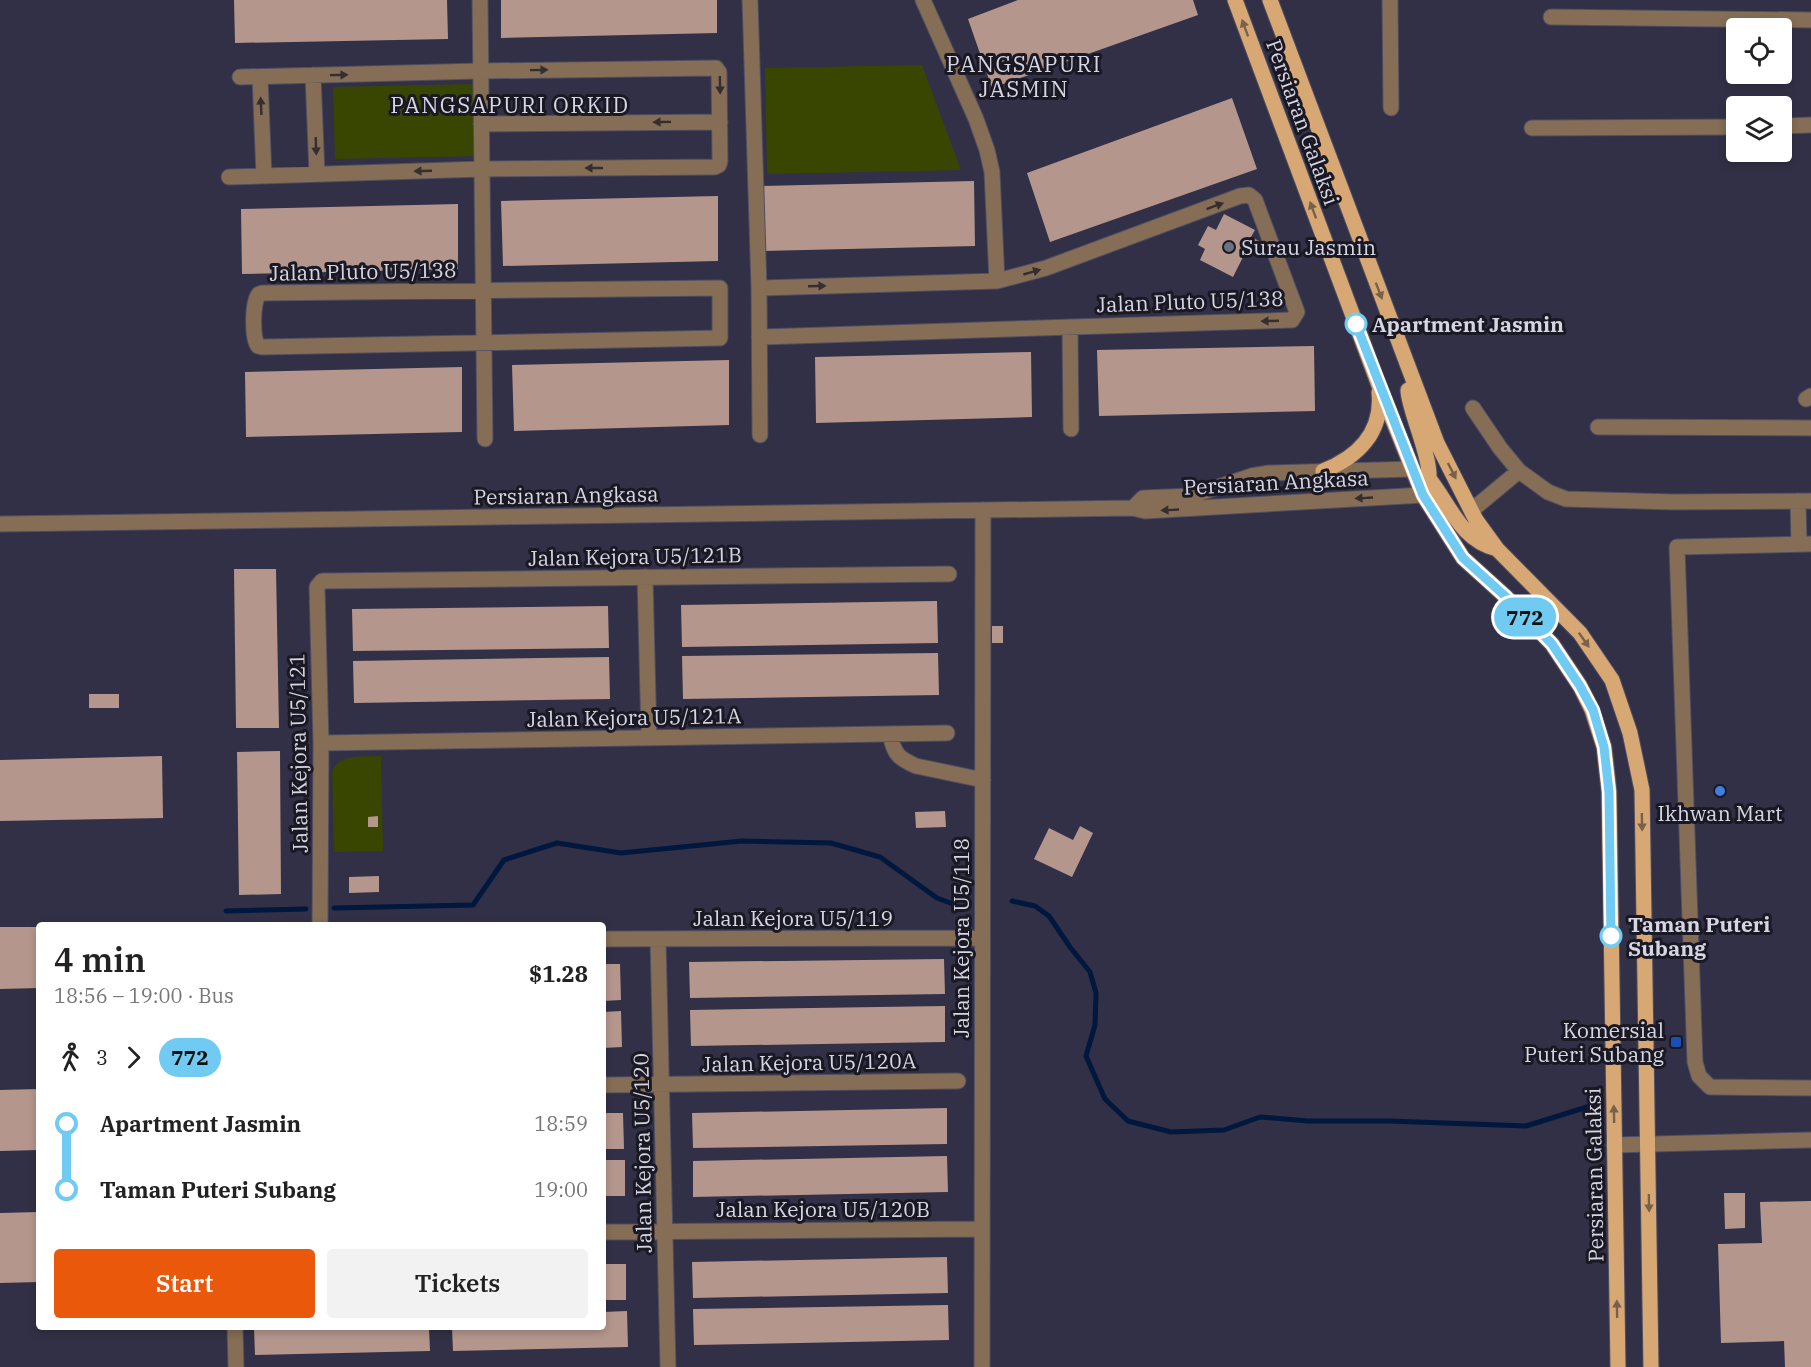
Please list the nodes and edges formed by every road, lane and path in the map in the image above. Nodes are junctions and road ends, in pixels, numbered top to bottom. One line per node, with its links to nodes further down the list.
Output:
1 (480, 0): 9 (street)
2 (750, 0): 25 (street)
3 (922, 0): 24 (street)
4 (1235, 0): 31 (main road, Persiaran Galaksi, one-way to 4)
5 (1269, 0): 30 (main road, Persiaran Galaksi, one-way to 30)
6 (1390, 0): 13 (street)
7 (1551, 17): 8 (street)
8 (1811, 20)
9 (480, 71): 10 (street, one-way to 9); 14 (street, one-way to 14); 15 (street)
10 (313, 75): 12 (street); 21 (street, one-way to 21)
11 (240, 77): 12 (street)
12 (260, 77): 22 (street, one-way to 12)
13 (1391, 108)
14 (720, 122): 15 (street, one-way to 15); 20 (street, one-way to 20)
15 (481, 124): 20 (street)
16 (1811, 125): 17 (street)
17 (1792, 126)
18 (1726, 127): 19 (street)
19 (1532, 128)
20 (482, 169): 21 (street, one-way to 21); 26 (street)
21 (317, 174): 22 (street)
22 (264, 176): 23 (street)
23 (230, 177)
24 (997, 281): 25 (street, Jalan Pluto U5/138, one-way to 24); 27 (street, Jalan Pluto U5/138, one-way to 27)
25 (759, 288): 28 (street)
26 (483, 291): 29 (street); 29 (street, Jalan Pluto U5/138); 29 (street, Jalan Pluto U5/138)
27 (1070, 327): 28 (street, Jalan Pluto U5/138); 35 (street)
28 (759, 337): 36 (street)
29 (484, 342): 37 (street)
30 (1412, 378): 41 (main road); 46 (main road, Persiaran Galaksi, one-way to 46)
31 (1378, 383): 38 (main road, Persiaran Galaksi); 39 (main road)
32 (1473, 408): 40 (street)
33 (1598, 427): 34 (street)
34 (1811, 428)
35 (1071, 429)
36 (760, 435)
37 (485, 439)
38 (1413, 469): 39 (street, Persiaran Angkasa); 41 (main road); 42 (main road, Persiaran Galaksi)
39 (1323, 471): 44 (street, Persiaran Angkasa)
40 (1520, 471): 43 (street); 46 (street)
41 (1428, 477): 42 (main road); 49 (main road)
42 (1423, 495): 44 (street, Persiaran Angkasa, one-way to 44); 68 (main road, Persiaran Galaksi, one-way to 42)
43 (1805, 501): 48 (street)
44 (1133, 508): 45 (street, Persiaran Angkasa)
45 (983, 510): 47 (street, Persiaran Angkasa); 57 (street, Jalan Kejora U5/118)
46 (1472, 510): 49 (main road, Persiaran Galaksi)
47 (0, 524)
48 (1805, 544): 65 (street)
49 (1497, 549): 67 (main road, Persiaran Galaksi, one-way to 67)
50 (949, 574): 51 (street, Jalan Kejora U5/121B)
51 (645, 577): 52 (street, Jalan Kejora U5/121B); 55 (street)
52 (322, 581): 56 (street, Jalan Kejora U5/121)
53 (947, 733): 54 (street, Jalan Kejora U5/121A)
54 (890, 734): 55 (street, Jalan Kejora U5/121A); 57 (street)
55 (649, 738): 56 (street, Jalan Kejora U5/121A)
56 (321, 743): 58 (street, Jalan Kejora U5/121)
57 (983, 780): 59 (street, Jalan Kejora U5/118)
58 (320, 922)
59 (982, 938): 61 (street, Jalan Kejora U5/119); 69 (street, Jalan Kejora U5/118)
60 (606, 939): 61 (street, Jalan Kejora U5/119)
61 (658, 939): 63 (street, Jalan Kejora U5/120)
62 (958, 1081): 63 (street, Jalan Kejora U5/120A)
63 (661, 1084): 64 (street, Jalan Kejora U5/120A); 70 (street, Jalan Kejora U5/120)
64 (606, 1085)
65 (1811, 1088)
66 (1811, 1140): 67 (street)
67 (1648, 1144): 68 (street); 77 (main road, Persiaran Galaksi, one-way to 77)
68 (1614, 1145): 76 (main road, Persiaran Galaksi, one-way to 68)
69 (982, 1229): 70 (street, Jalan Kejora U5/120B); 75 (street, Jalan Kejora U5/118)
70 (665, 1231): 71 (street, Jalan Kejora U5/120B); 74 (street, Jalan Kejora U5/120)
71 (606, 1232)
72 (235, 1330): 73 (street)
73 (236, 1367)
74 (668, 1367)
75 (982, 1367)
76 (1618, 1367)
77 (1651, 1367)

